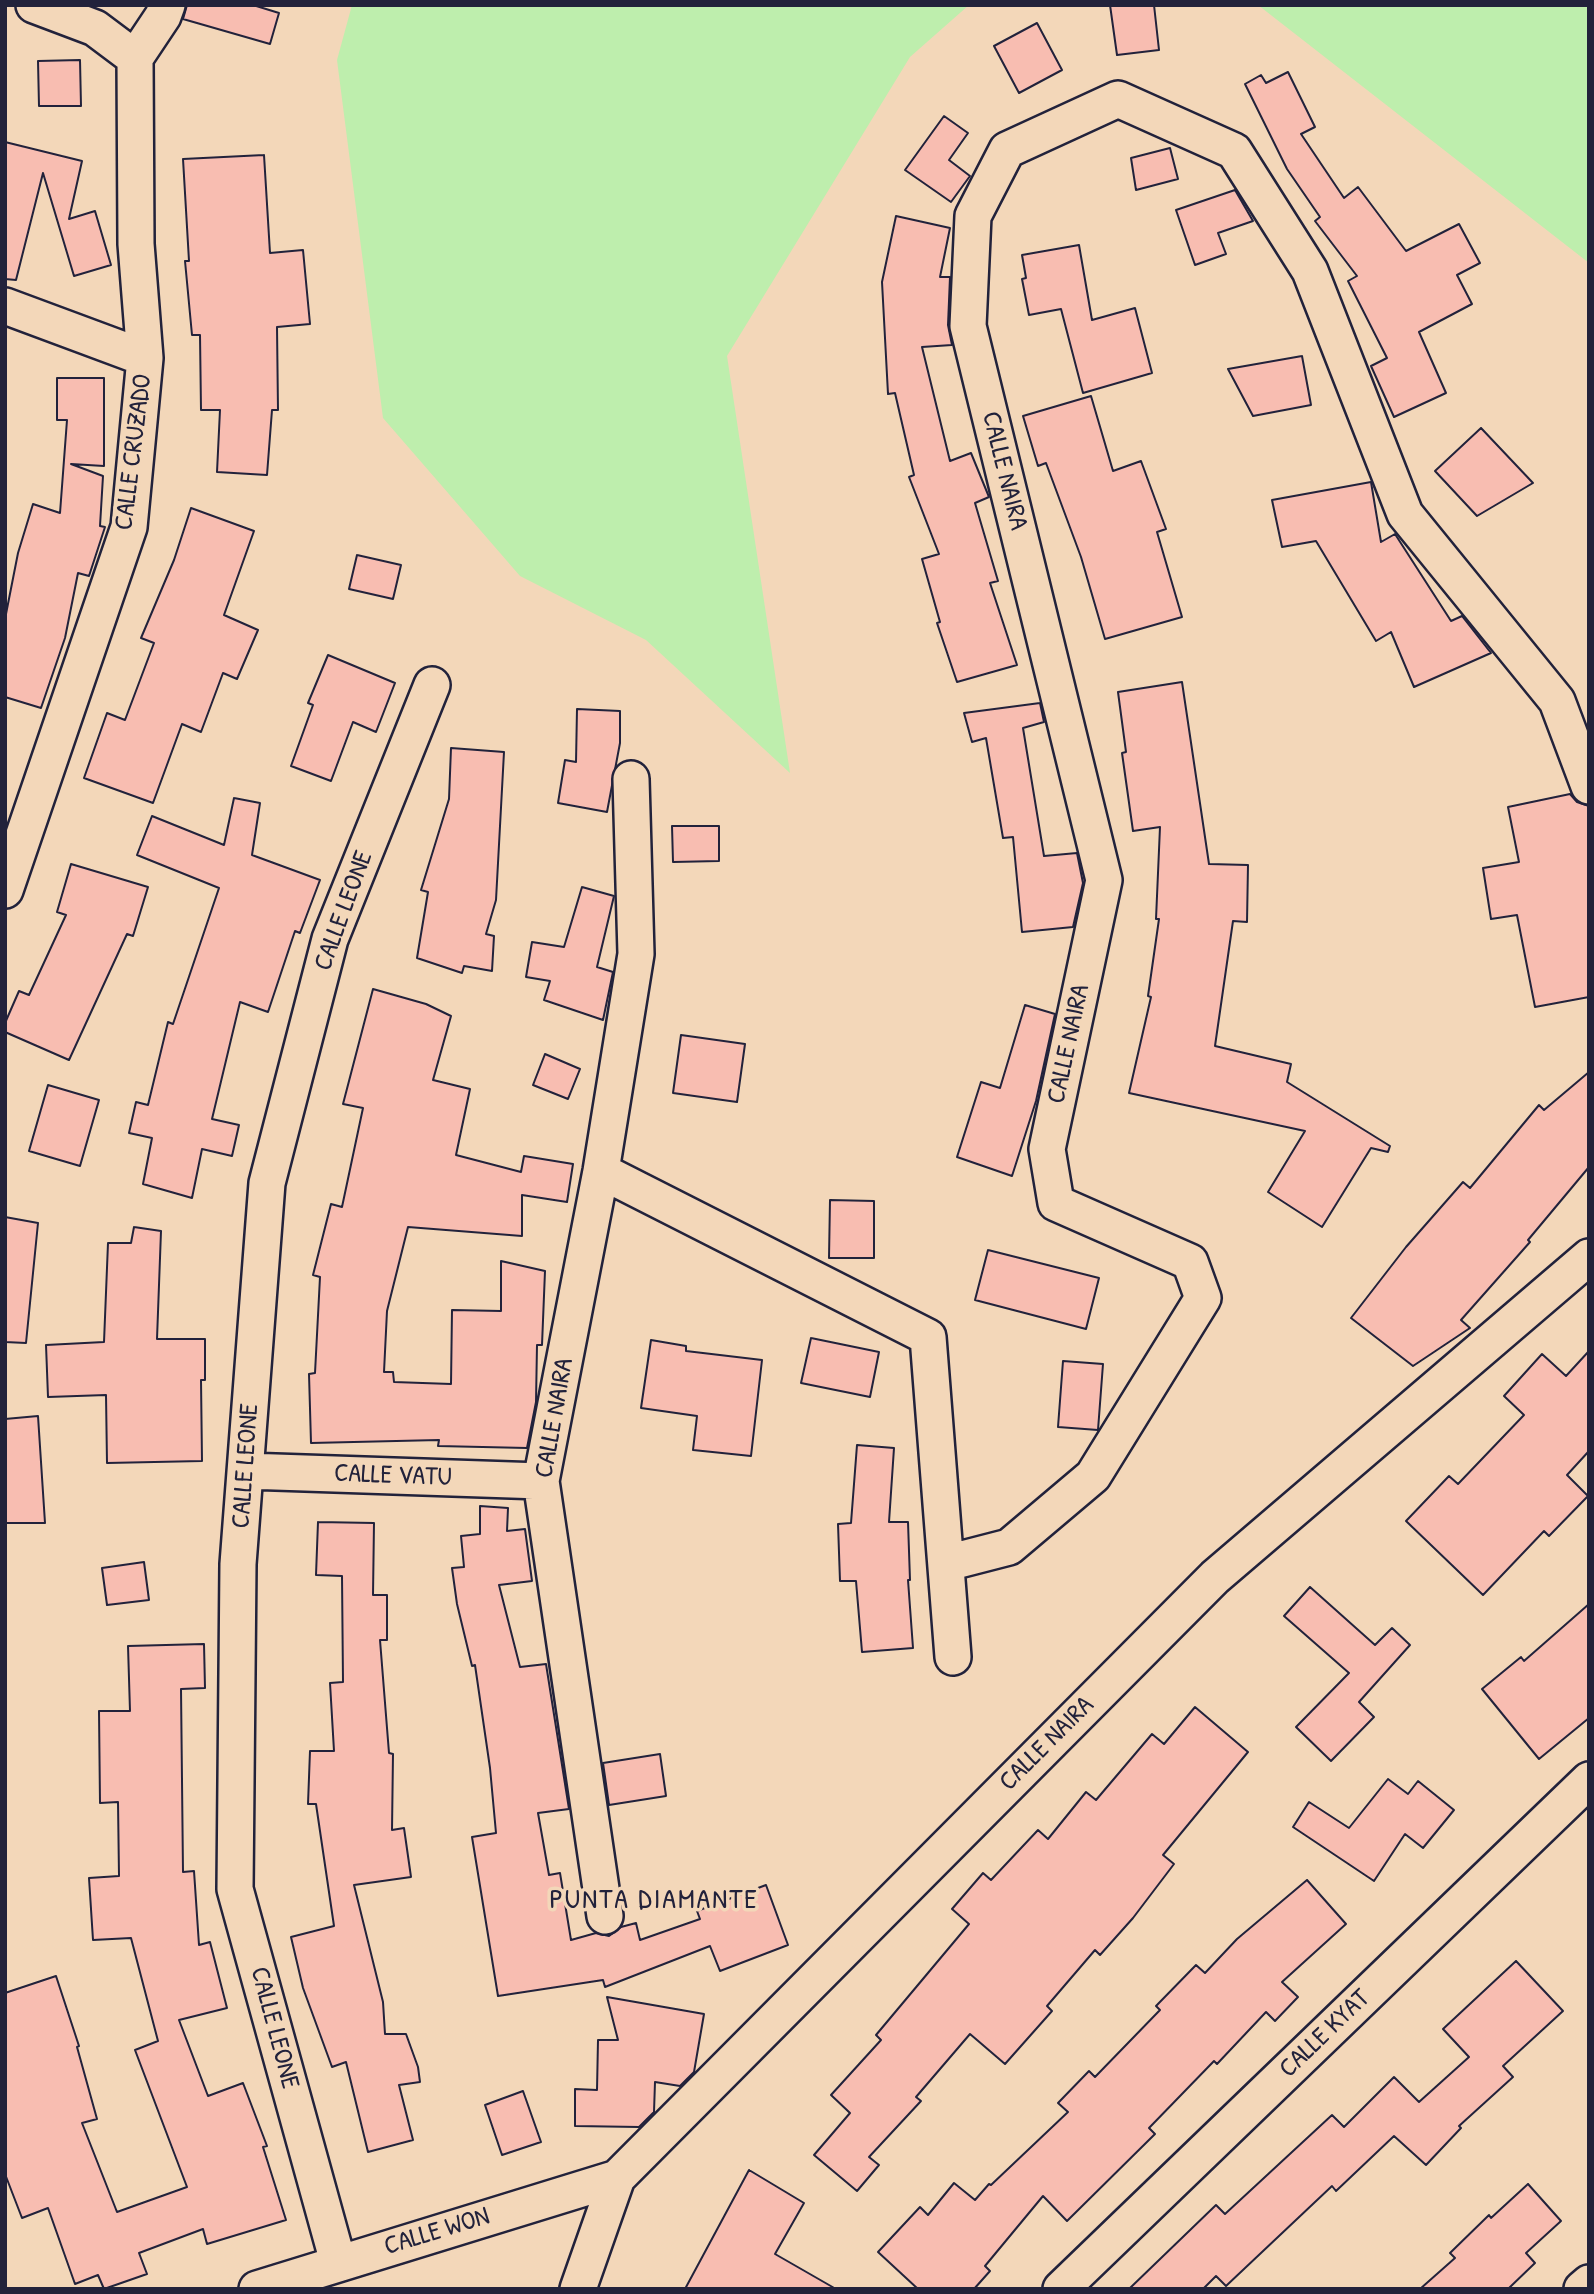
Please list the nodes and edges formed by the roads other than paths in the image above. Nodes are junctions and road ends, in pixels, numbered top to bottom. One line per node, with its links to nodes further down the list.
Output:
1 (34, 5): 3 (street)
2 (167, 5): 3 (street)
3 (135, 58): 5 (street, CALLE CRUZADO)
4 (5, 306): 5 (street)
5 (145, 358): 9 (street, CALLE CRUZADO)
6 (432, 685): 12 (street, CALLE LEONE)
7 (632, 779): 10 (street, CALLE NAIRA)
8 (1589, 786): 14 (street, CALLE NAIRA)
9 (5, 890)
10 (601, 1171): 13 (street, CALLE NAIRA); 14 (street)
11 (1589, 1257): 18 (street, CALLE NAIRA)
12 (246, 1471): 13 (street, CALLE VATU); 19 (street, CALLE LEONE)
13 (541, 1481): 17 (street, CALLE NAIRA)
14 (947, 1563): 15 (street)
15 (953, 1657)
16 (1589, 1780): 23 (street, CALLE KYAT)
17 (605, 1916)
18 (617, 2178): 19 (street, CALLE WON); 22 (street, CALLE NAIRA)
19 (338, 2262): 21 (street, CALLE WON)
20 (1589, 2283): 24 (street)
21 (257, 2289)
22 (578, 2289)
23 (1061, 2289)
24 (1582, 2289)

